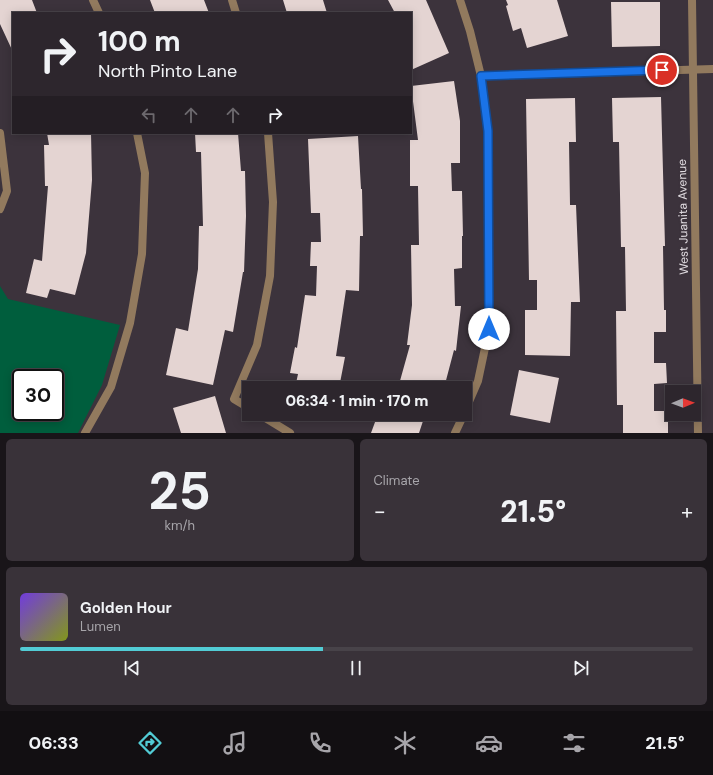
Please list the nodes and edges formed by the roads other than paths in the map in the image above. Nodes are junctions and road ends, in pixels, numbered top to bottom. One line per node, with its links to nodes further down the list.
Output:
1 (93, 0): 5 (street)
2 (232, 0): 6 (street)
3 (460, 0): 9 (street)
4 (692, 0): 7 (street, West Juanita Avenue)
5 (99, 12)
6 (236, 12)
7 (692, 69): 8 (street); 9 (street); 21 (street, West Juanita Avenue)
8 (713, 69)
9 (481, 76): 14 (street)
10 (0, 133): 13 (street)
11 (137, 134): 18 (street)
12 (268, 134): 15 (street)
13 (0, 209)
14 (472, 395)
15 (242, 404)
16 (270, 421): 19 (street)
17 (461, 421): 20 (street)
18 (86, 433)
19 (290, 433)
20 (455, 433)
21 (698, 433)

